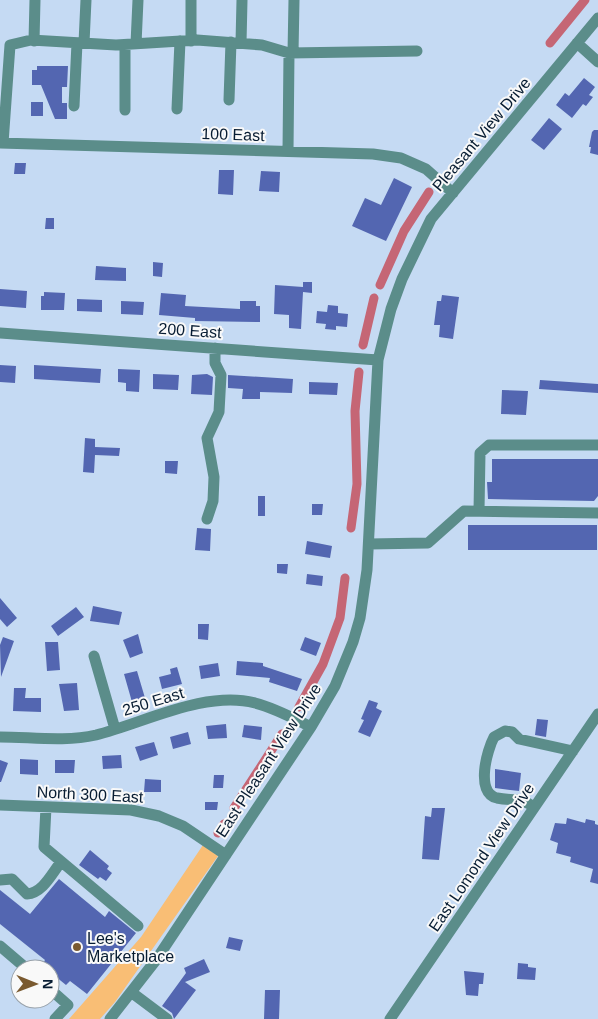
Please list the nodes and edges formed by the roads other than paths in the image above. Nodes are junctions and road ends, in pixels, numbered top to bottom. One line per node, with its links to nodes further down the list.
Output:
1 (35, 0): 8 (street)
2 (86, 0): 10 (street)
3 (138, 0): 13 (street)
4 (191, 0): 9 (street)
5 (242, 0): 11 (street)
6 (294, 0): 16 (street)
7 (598, 18): 12 (street, Pleasant View Drive)
8 (34, 41): 10 (street); 14 (street)
9 (185, 41): 11 (street); 13 (street); 20 (street)
10 (81, 43): 13 (street); 19 (street)
11 (236, 43): 16 (street); 18 (street)
12 (577, 43): 17 (street); 24 (street, Pleasant View Drive)
13 (131, 44): 21 (street)
14 (5, 48): 22 (street)
15 (416, 50): 16 (street)
16 (291, 53): 23 (street)
17 (598, 62)
18 (229, 100)
19 (74, 106)
20 (176, 109)
21 (125, 110)
22 (1, 143): 23 (street, 100 East)
23 (288, 152): 24 (street, 100 East)
24 (453, 193): 25 (street, Pleasant View Drive)
25 (402, 279): 28 (street, East Pleasant View Drive)
26 (0, 333): 27 (street, 200 East)
27 (215, 348): 28 (street, 200 East); 32 (street)
28 (378, 360): 33 (street, East Pleasant View Drive)
29 (598, 445): 30 (street)
30 (479, 511): 31 (street); 33 (street)
31 (598, 513)
32 (208, 519)
33 (369, 544): 36 (street, East Pleasant View Drive)
34 (94, 656): 37 (street)
35 (598, 714): 39 (street, East Lomond View Drive)
36 (311, 727): 37 (street, 250 East); 43 (street, East Pleasant View Drive)
37 (115, 729): 38 (street, 250 East)
38 (0, 737)
39 (572, 751): 42 (street, East Lomond View Drive); 42 (street)
40 (0, 805): 41 (street, North 300 East)
41 (46, 807): 43 (street, North 300 East); 44 (street)
42 (534, 807): 54 (street, East Lomond View Drive)
43 (226, 855): 49 (street, East Pleasant View Drive)
44 (61, 862): 45 (street); 46 (street)
45 (0, 880)
46 (138, 926)
47 (0, 946): 48 (street)
48 (15, 959)
49 (131, 992): 52 (street, East Pleasant View Drive); 53 (street)
50 (60, 998): 51 (street)
51 (55, 1019)
52 (110, 1019)
53 (167, 1019)
54 (390, 1019)

